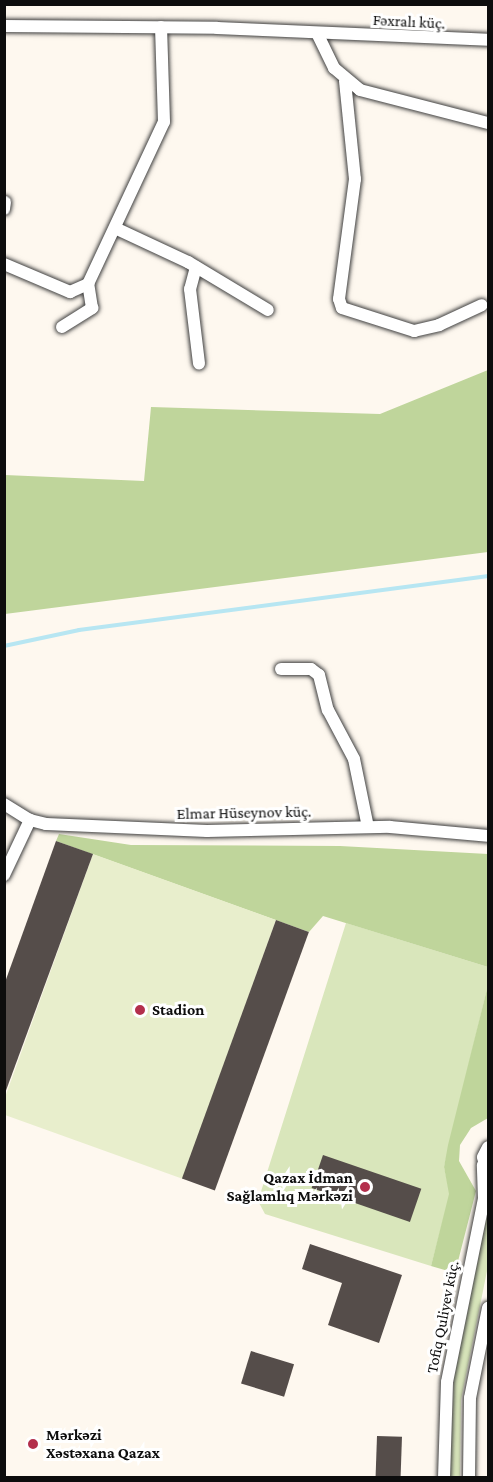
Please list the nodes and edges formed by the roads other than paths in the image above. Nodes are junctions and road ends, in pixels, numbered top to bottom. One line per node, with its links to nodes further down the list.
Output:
1 (4, 26): 2 (street, Fəxralı küç.)
2 (161, 27): 3 (street, Fəxralı küç.); 7 (street)
3 (317, 33): 4 (street, Fəxralı küç.); 5 (street)
4 (489, 40)
5 (345, 81): 6 (street); 11 (street)
6 (489, 123)
7 (115, 228): 9 (street); 10 (street)
8 (4, 264): 10 (street)
9 (196, 267): 12 (street); 14 (street)
10 (88, 284): 13 (street)
11 (482, 305)
12 (268, 310)
13 (62, 327)
14 (200, 363)
15 (282, 669): 18 (street)
16 (4, 804): 17 (street, Elmar Hüseynov küç.)
17 (30, 820): 18 (street, Elmar Hüseynov küç.); 20 (street)
18 (368, 827): 19 (street, Elmar Hüseynov küç.)
19 (489, 836)
20 (4, 875)
21 (488, 1148): 22 (street, Tofiq Quliyev küç.)
22 (486, 1170): 24 (street, Tofiq Quliyev küç.)
23 (489, 1308): 25 (street)
24 (444, 1478)
25 (468, 1478)

